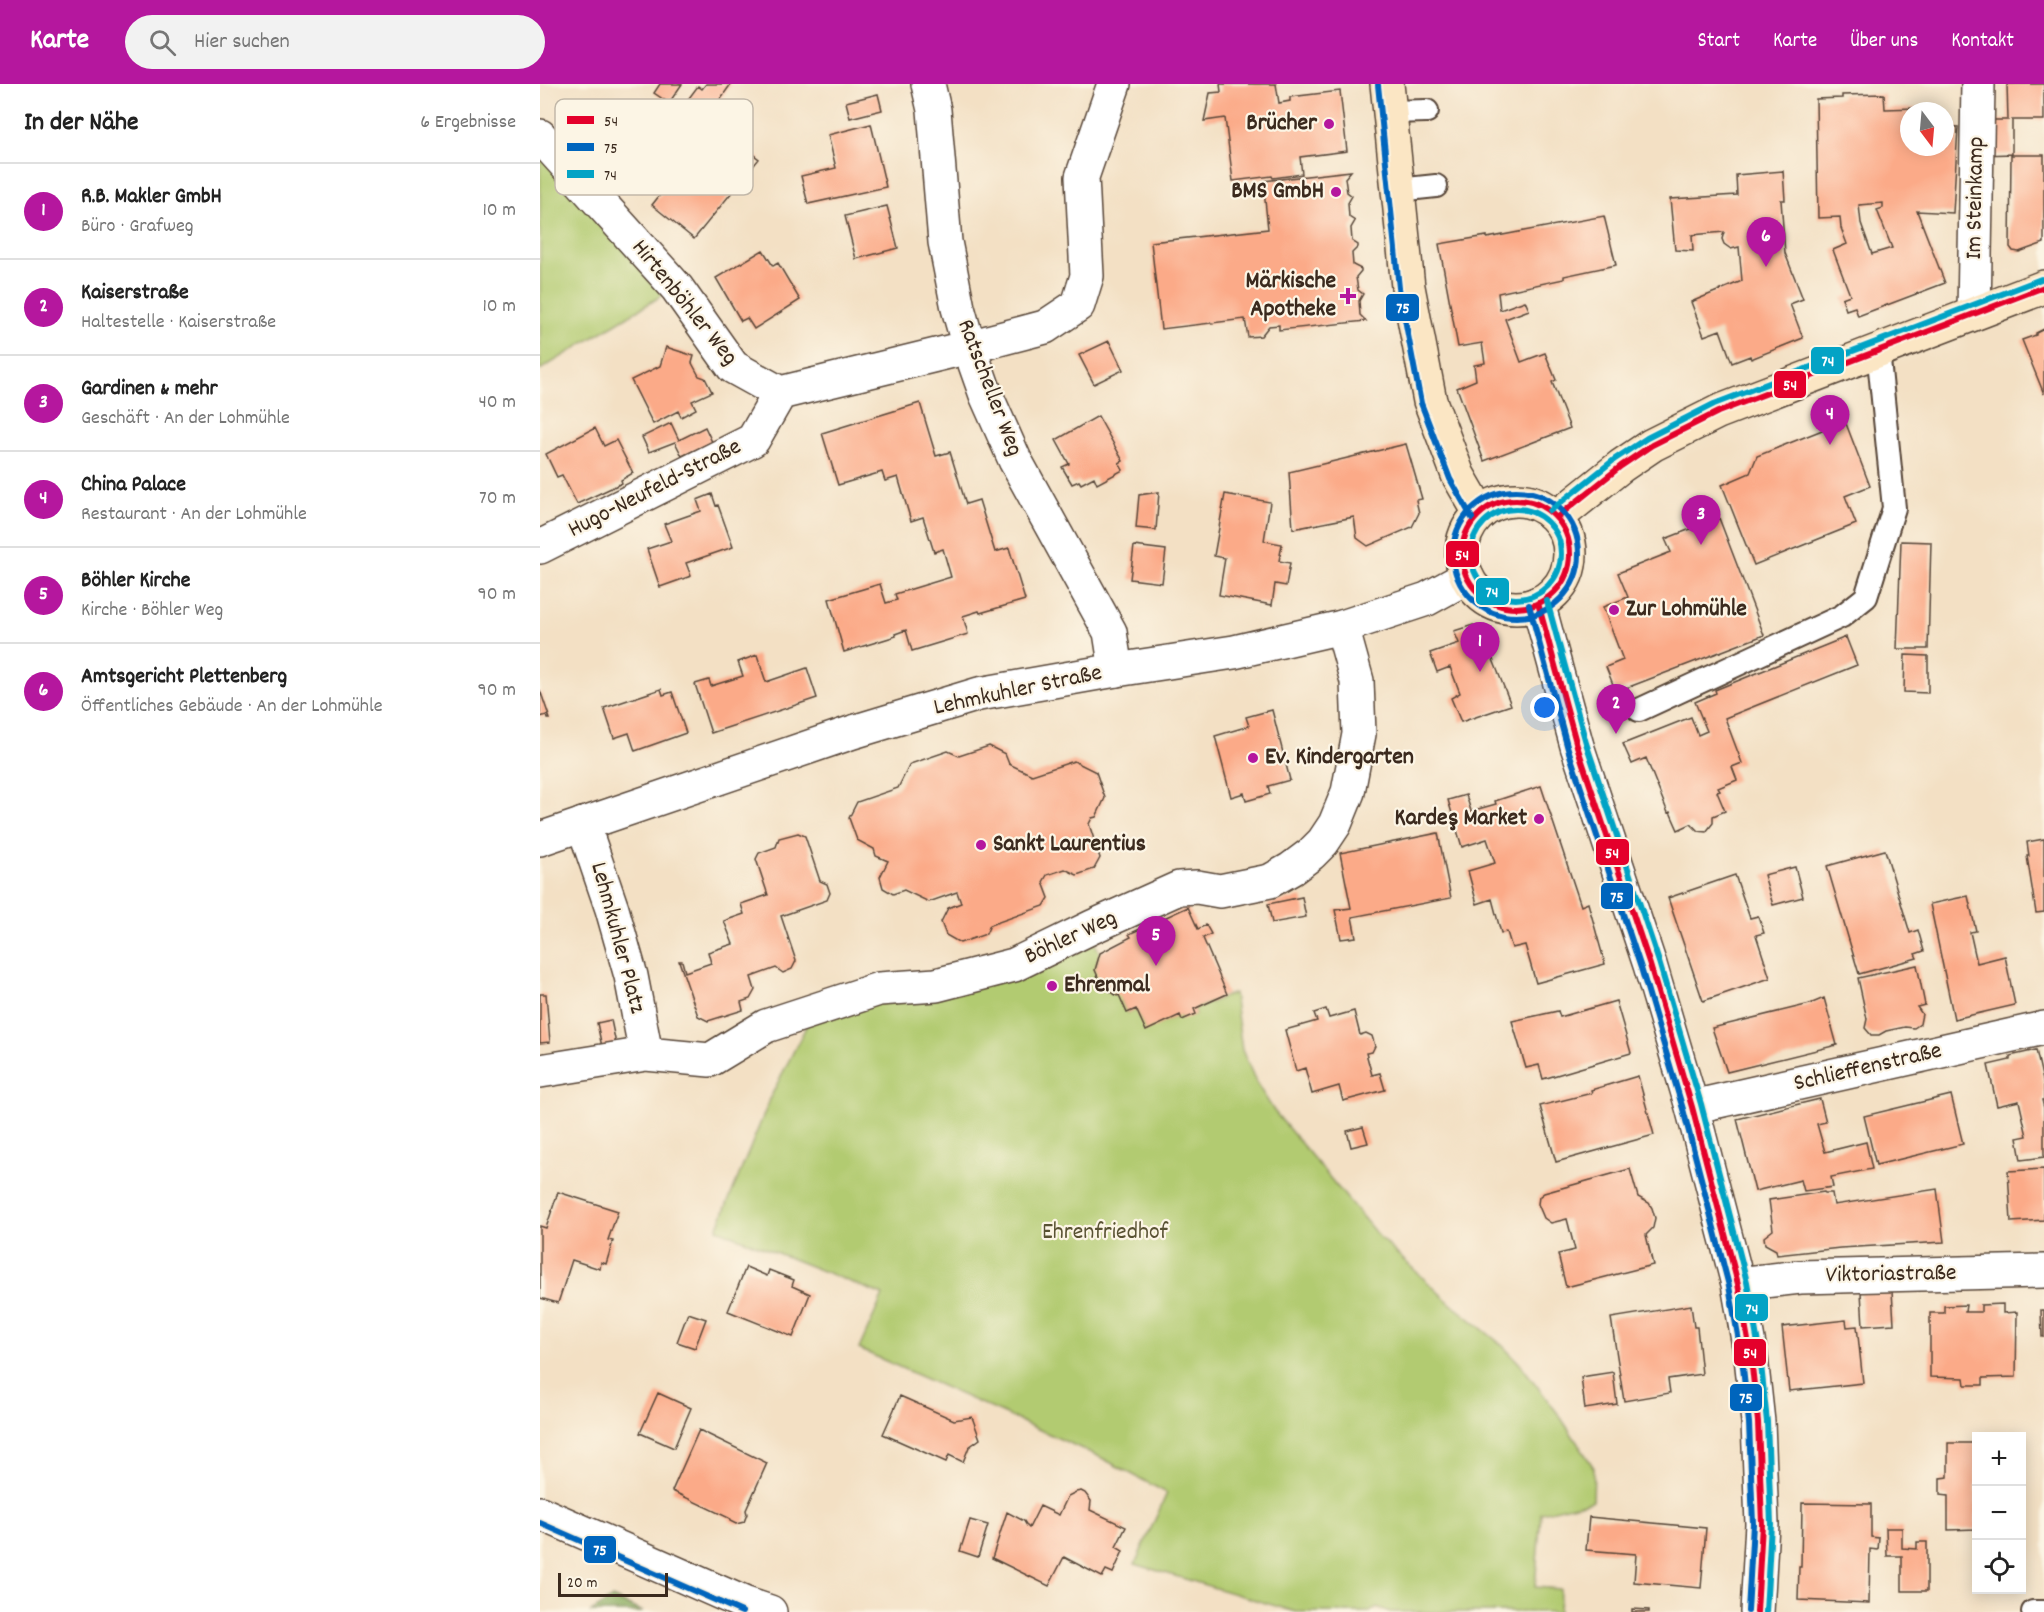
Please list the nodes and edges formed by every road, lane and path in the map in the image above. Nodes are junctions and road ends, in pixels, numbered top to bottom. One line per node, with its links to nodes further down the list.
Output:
1 (928, 84): 13 (street, Ratscheller Weg)
2 (1114, 84): 13 (street)
3 (1978, 84): 12 (street, Im Steinkamp)
4 (1389, 98): 5 (lane); 9 (main road)
5 (1427, 111)
6 (540, 136): 7 (street, Hirtenböhler Weg)
7 (555, 153)
8 (1436, 186): 9 (lane)
9 (1398, 190): 16 (main road)
10 (593, 195): 15 (street, Hirtenböhler Weg)
11 (2044, 287): 12 (main road)
12 (1974, 313): 14 (main road)
13 (969, 347): 15 (street); 22 (street, Ratscheller Weg)
14 (1878, 350): 17 (main road); 23 (lane)
15 (780, 393): 18 (street, Hugo-Neufeld-Straße)
16 (1480, 513): 17 (main road); 19 (main road)
17 (1556, 518): 20 (main road)
18 (540, 547)
19 (1467, 576): 20 (main road); 21 (street, Lehmkuhler Straße)
20 (1538, 603): 29 (street)
21 (1342, 627): 22 (street, Lehmkuhler Straße); 27 (street, Böhler Weg)
22 (1116, 670): 24 (street, Lehmkuhler Straße)
23 (1639, 710)
24 (583, 824): 25 (street, Lehmkuhler Straße); 27 (street, Lehmkuhler Platz)
25 (540, 839)
26 (2044, 1028): 29 (street, Schlieffenstraße)
27 (646, 1054): 28 (street)
28 (540, 1071)
29 (1692, 1107): 31 (street)
30 (2044, 1271): 31 (street, Viktoriastraße)
31 (1738, 1284): 34 (street)
32 (540, 1514): 33 (street)
33 (770, 1612)
34 (1757, 1612)
35 (2033, 1612): 36 (lane)
36 (2044, 1612)

